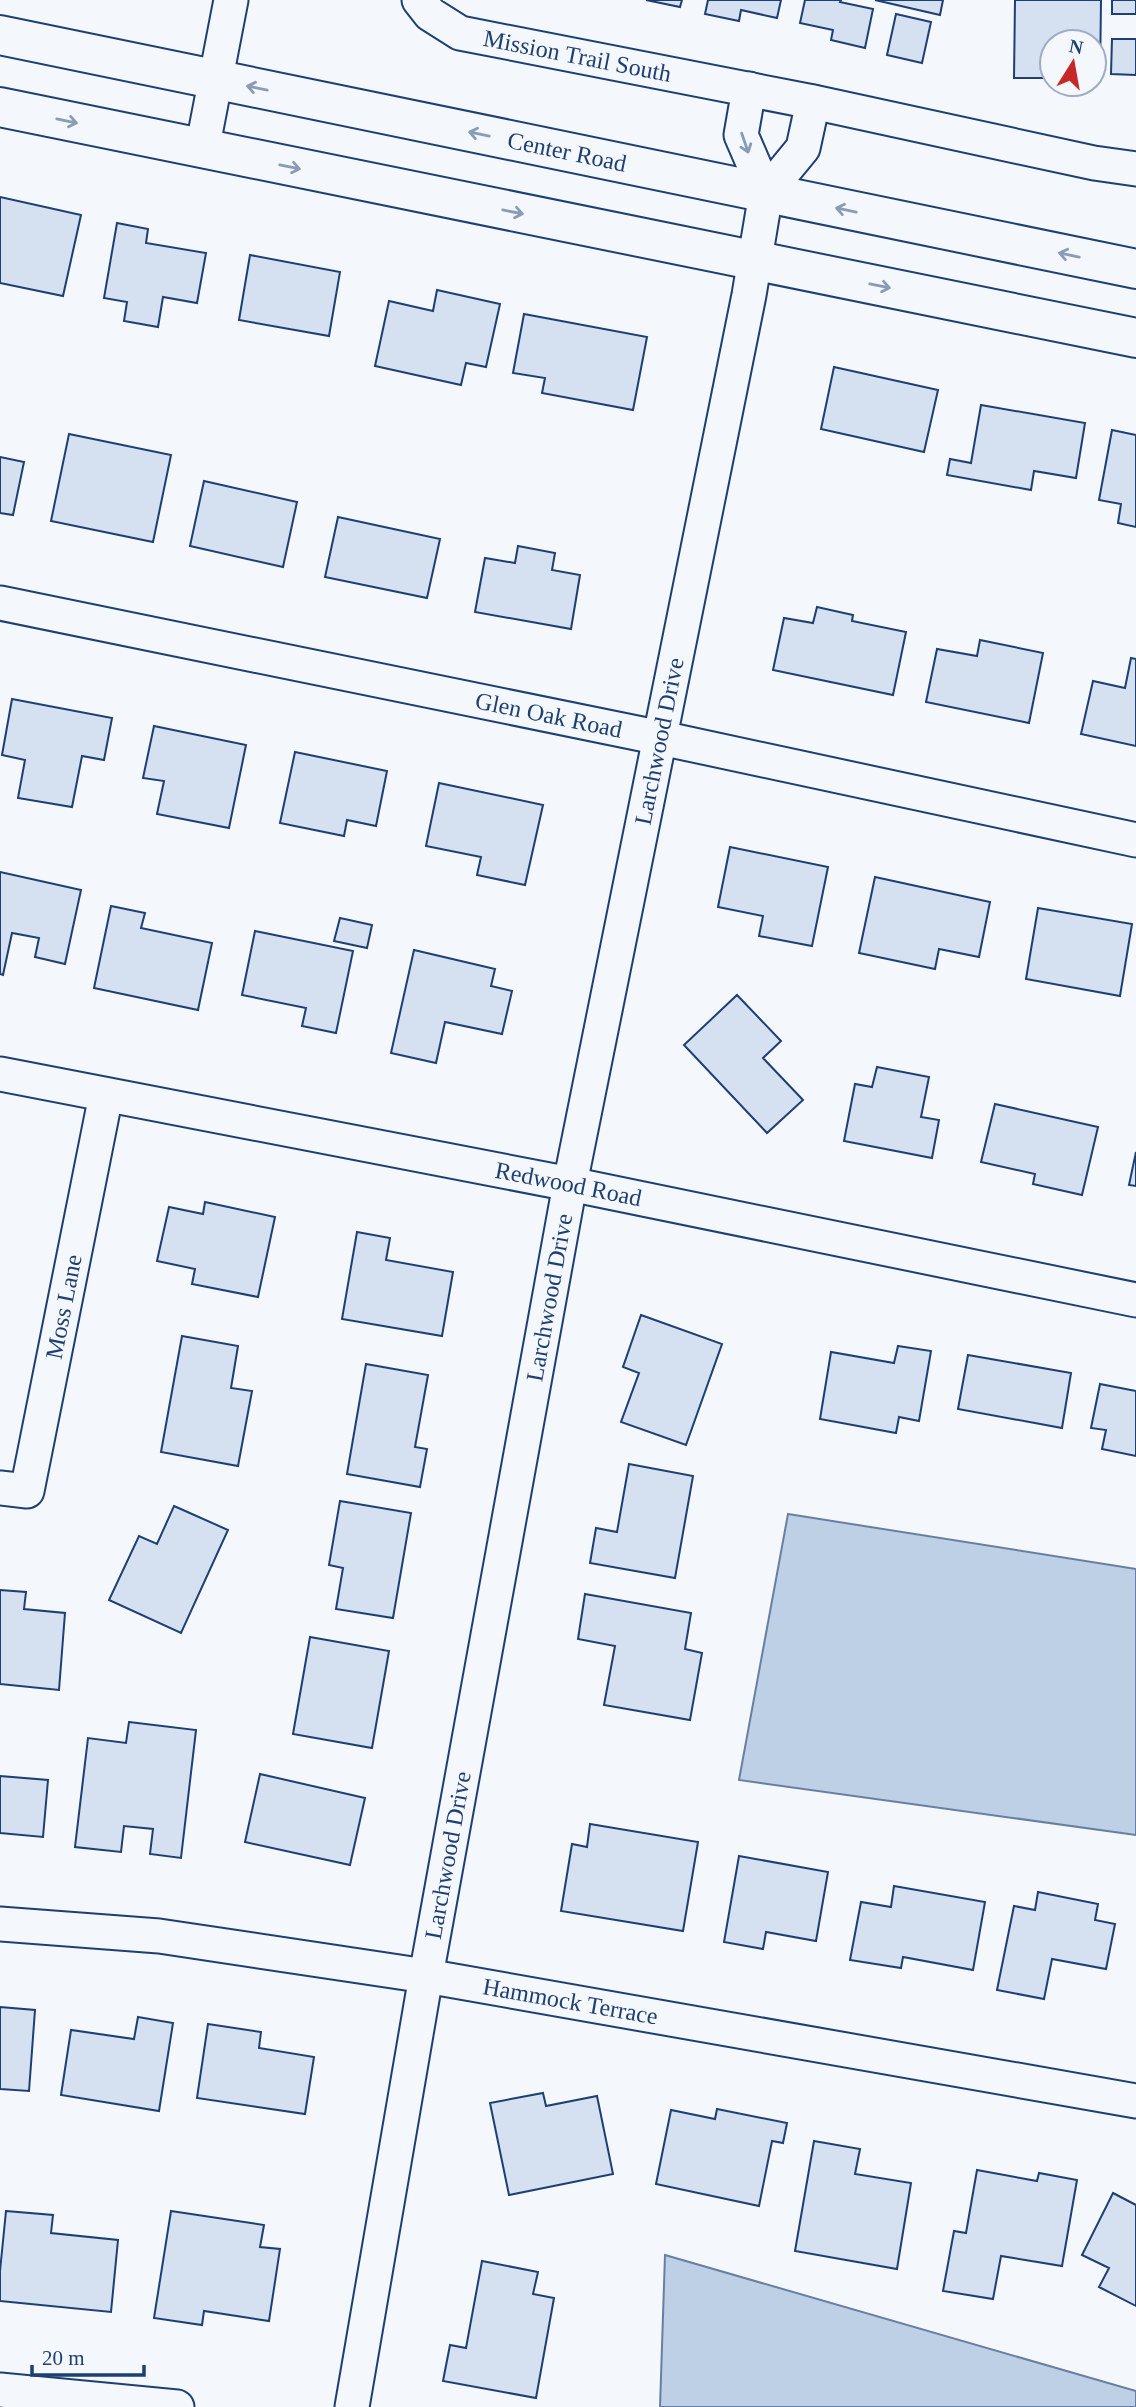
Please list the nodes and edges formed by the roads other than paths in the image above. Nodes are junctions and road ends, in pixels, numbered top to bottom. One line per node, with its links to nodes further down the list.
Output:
1 (232, 0): 4 (street)
2 (419, 0): 5 (street, Mission Trail South)
3 (0, 36): 4 (street, Center Road)
4 (216, 80): 8 (street); 10 (street, Center Road, one-way to 4)
5 (749, 89): 6 (street, Mission Trail South); 10 (street, one-way to 10)
6 (813, 102): 9 (street, Mission Trail South); 10 (street)
7 (0, 107): 8 (street, one-way to 8)
8 (202, 150): 11 (street, one-way to 11)
9 (1136, 169)
10 (766, 193): 11 (street, Larchwood Drive); 12 (street, Center Road, one-way to 10)
11 (756, 261): 13 (street, one-way to 13); 15 (street, Larchwood Drive)
12 (1136, 269)
13 (1136, 338)
14 (0, 603): 15 (street, Glen Oak Road)
15 (661, 738): 16 (street, Glen Oak Road); 19 (street, Larchwood Drive)
16 (1136, 840)
17 (0, 1074): 18 (street, Redwood Road)
18 (106, 1096): 19 (street, Redwood Road); 21 (street, Moss Lane)
19 (570, 1184): 20 (street, Redwood Road); 23 (street, Larchwood Drive)
20 (1136, 1300)
21 (0, 1488)
22 (0, 1924): 23 (street, Hammock Terrace)
23 (426, 1976): 24 (street, Hammock Terrace); 27 (street, Larchwood Drive)
24 (1136, 2101)
25 (0, 2390): 26 (street)
26 (177, 2407)
27 (352, 2407)

